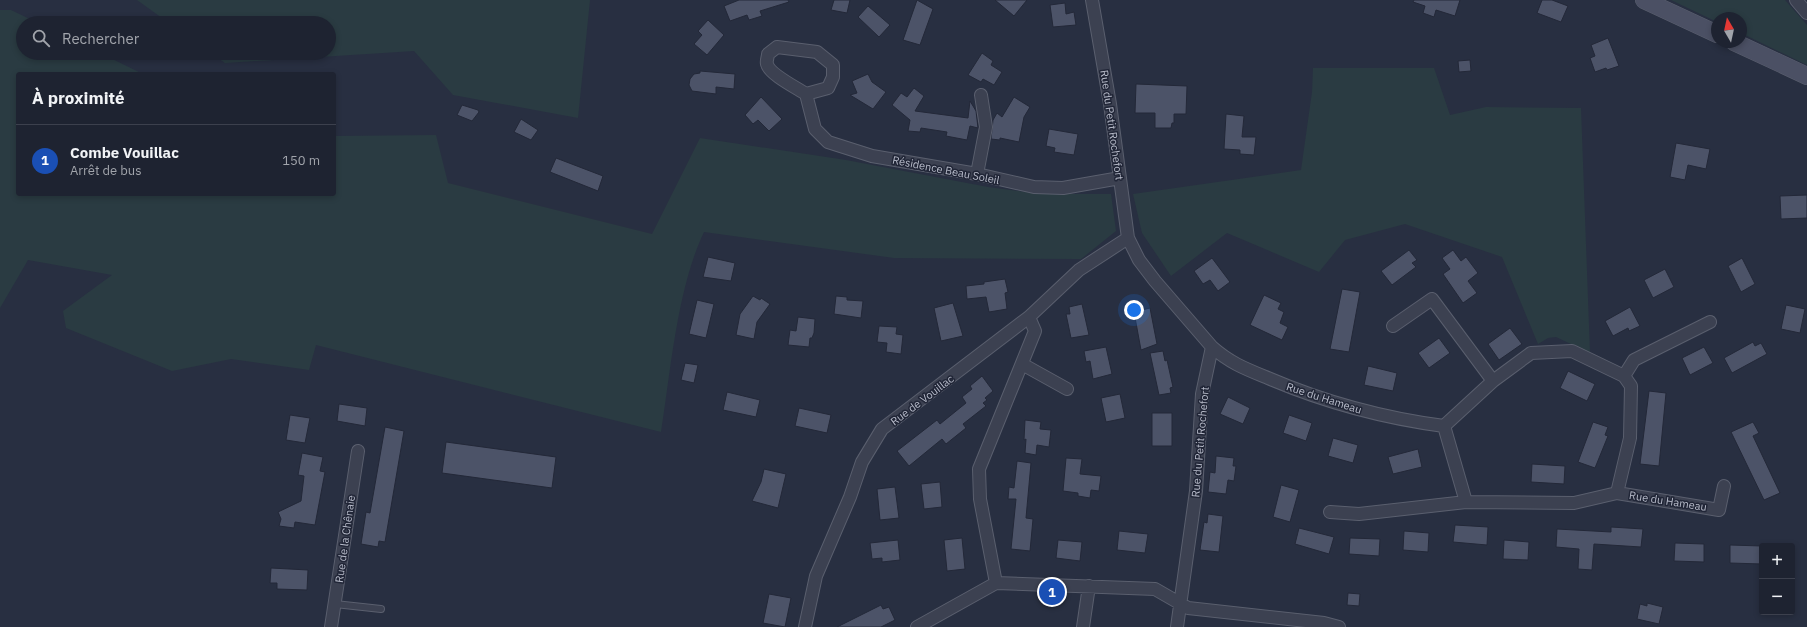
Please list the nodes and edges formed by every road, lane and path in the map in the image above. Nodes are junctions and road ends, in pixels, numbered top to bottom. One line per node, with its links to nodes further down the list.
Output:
1 (1092, 0): 11 (street, Rue du Petit Rochefort)
2 (1644, 0): 5 (street)
3 (1796, 0): 4 (street)
4 (1807, 13)
5 (1711, 31)
6 (1747, 48): 7 (street)
7 (1807, 76)
8 (806, 94): 8 (street); 10 (street, Résidence Beau Soleil)
9 (981, 95): 10 (street)
10 (977, 174): 11 (street, Résidence Beau Soleil)
11 (1120, 178): 12 (street, Rue du Petit Rochefort)
12 (1128, 238): 13 (street, Rue de Vouillac); 16 (street, Rue du Petit Rochefort)
13 (1029, 317): 17 (street); 33 (street, Rue de Vouillac)
14 (1710, 322): 18 (street)
15 (1393, 326): 19 (street)
16 (1212, 347): 21 (street, Rue du Hameau); 29 (street, Rue du Petit Rochefort)
17 (1022, 364): 20 (street); 27 (street)
18 (1624, 376): 19 (street); 24 (street, Rue du Hameau)
19 (1493, 381): 21 (street)
20 (1067, 389)
21 (1444, 426): 25 (street)
22 (358, 451): 30 (street, Rue de la Chênaie)
23 (1724, 486): 24 (street, Rue du Hameau)
24 (1617, 493): 25 (street, Rue du Hameau)
25 (1466, 502): 26 (street, Rue du Hameau)
26 (1330, 512)
27 (996, 583): 28 (street); 34 (street)
28 (1089, 586): 29 (street); 35 (street)
29 (1181, 603): 36 (street, Rue du Petit Rochefort); 37 (street)
30 (335, 604): 31 (lane); 32 (street, Rue de la Chênaie)
31 (382, 609)
32 (331, 627)
33 (805, 627)
34 (917, 627)
35 (1083, 627)
36 (1177, 627)
37 (1339, 627)

